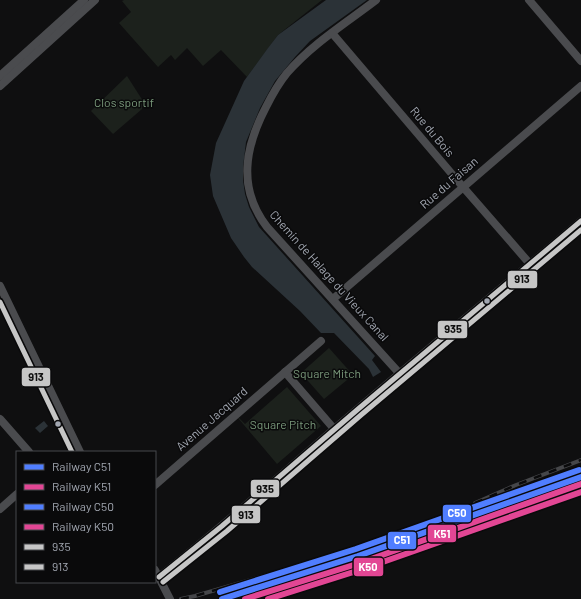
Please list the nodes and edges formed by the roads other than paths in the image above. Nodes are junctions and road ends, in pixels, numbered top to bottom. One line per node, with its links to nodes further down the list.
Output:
1 (84, 0): 7 (street)
2 (95, 0): 8 (street)
3 (376, 0): 5 (street, Chemin de Halage du Vieux Canal)
4 (529, 0): 6 (street)
5 (332, 33): 10 (street, Rue du Bois); 14 (street, Chemin de Halage du Vieux Canal)
6 (581, 61)
7 (0, 76)
8 (0, 86)
9 (581, 86): 10 (street, Rue du Faisan)
10 (463, 187): 12 (street, Rue du Bois); 14 (street, Rue du Faisan)
11 (581, 221): 12 (street)
12 (530, 264): 17 (street)
13 (0, 286): 21 (street)
14 (333, 299): 17 (street, Chemin de Halage du Vieux Canal)
15 (321, 341): 16 (street, Avenue Jacquard)
16 (285, 372): 19 (street); 22 (street, Avenue Jacquard)
17 (400, 374): 19 (street)
18 (0, 419): 20 (street)
19 (334, 430): 25 (street)
20 (28, 451)
21 (80, 451)
22 (156, 484)
23 (16, 495): 24 (street)
24 (0, 509)
25 (157, 574): 26 (street)
26 (163, 586): 27 (street); 28 (street)
27 (167, 599)
28 (170, 599)

